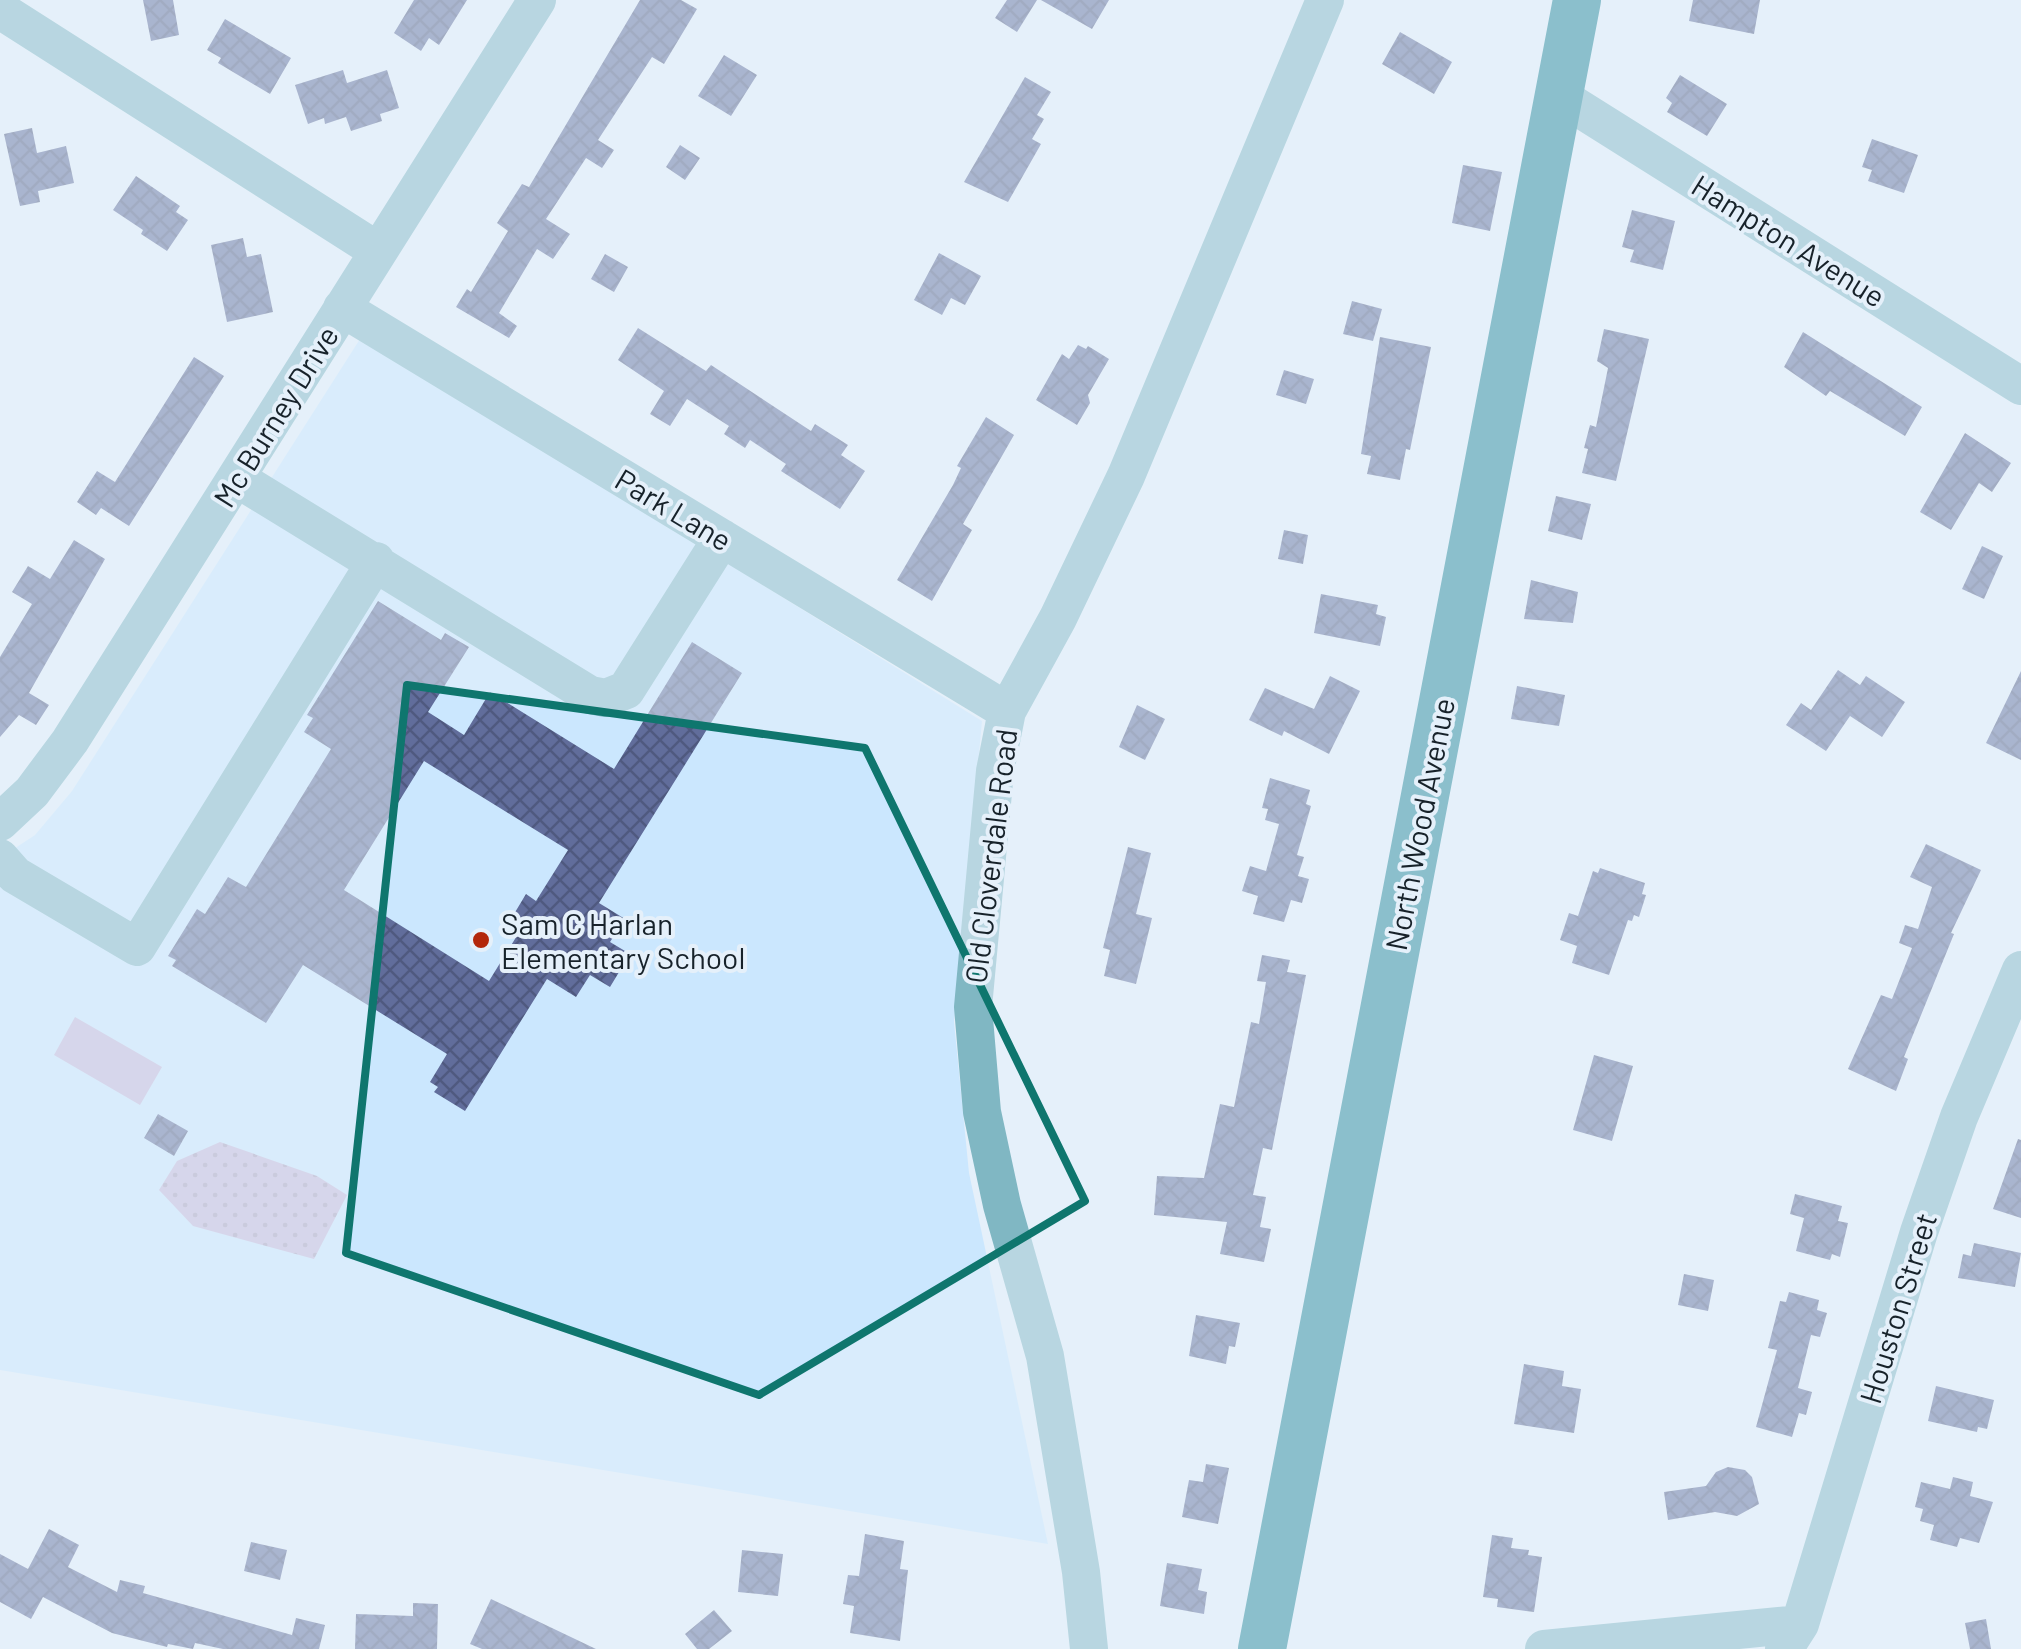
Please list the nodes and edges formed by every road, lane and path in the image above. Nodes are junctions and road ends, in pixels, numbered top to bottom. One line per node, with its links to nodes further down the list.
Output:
1 (537, 0): 6 (street, Mc Burney Drive)
2 (1325, 0): 12 (street, Old Cloverdale Road)
3 (1577, 0): 5 (main road, North Wood Avenue)
4 (4, 10): 6 (street)
5 (1558, 95): 8 (street, Hampton Avenue); 18 (main road, North Wood Avenue)
6 (378, 251): 7 (street, Mc Burney Drive)
7 (342, 308): 9 (street, Mc Burney Drive); 10 (street, Park Lane)
8 (2021, 386)
9 (236, 478): 11 (street); 13 (street, Mc Burney Drive)
10 (722, 538): 11 (street); 12 (street, Park Lane)
11 (376, 561): 14 (street)
12 (1007, 711): 17 (street, Old Cloverdale Road)
13 (0, 822)
14 (0, 858)
15 (2021, 970): 16 (street, Houston Street)
16 (1792, 1636): 19 (street)
17 (1089, 1649)
18 (1262, 1649)
19 (1544, 1649)

